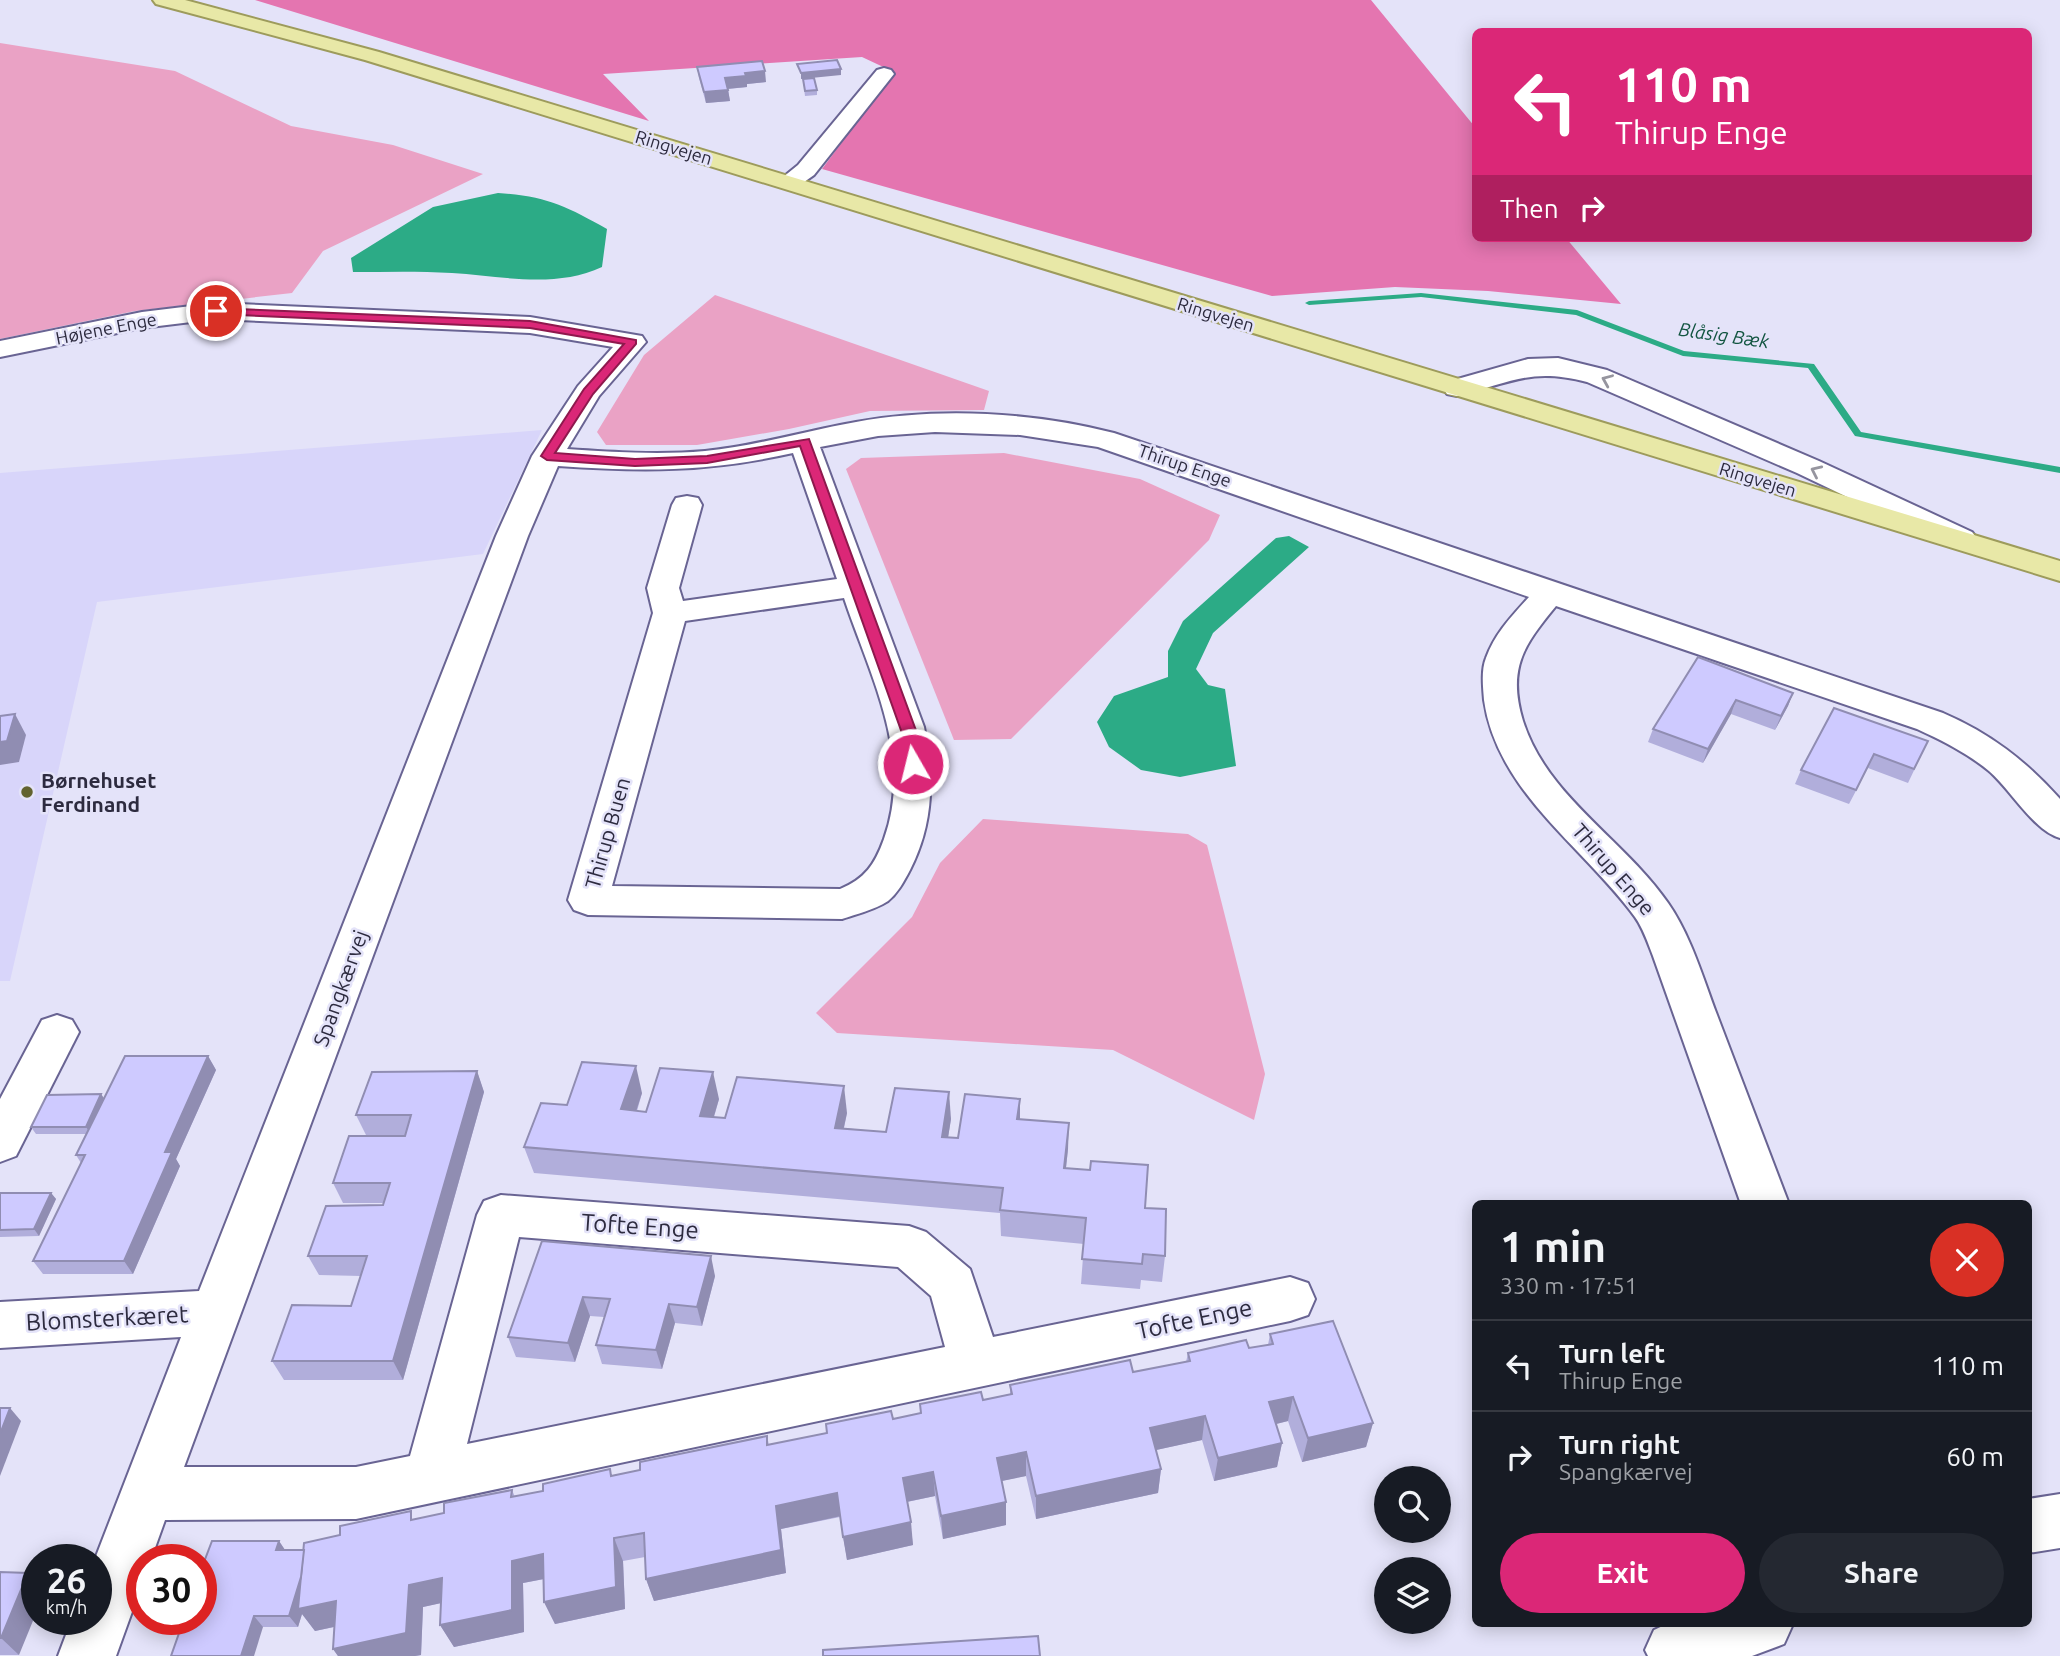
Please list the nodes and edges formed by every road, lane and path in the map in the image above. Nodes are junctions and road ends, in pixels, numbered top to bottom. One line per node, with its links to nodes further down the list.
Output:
1 (163, 0): 3 (main road, Ringvejen)
2 (210, 0): 3 (main road, Ringvejen)
3 (372, 56): 5 (main road, Ringvejen)
4 (884, 74): 5 (street)
5 (789, 182): 8 (main road, Ringvejen)
6 (632, 342): 7 (street, Højene Enge); 10 (street, Spangkærvej)
7 (0, 349)
8 (1457, 388): 12 (main road, Ringvejen); 12 (street, one-way to 8)
9 (804, 442): 10 (street, Thirup Enge); 14 (street); 15 (street, Thirup Enge)
10 (547, 456): 22 (street, Spangkærvej)
11 (687, 505): 16 (street, Thirup Buen)
12 (1966, 541): 13 (main road, Ringvejen)
13 (2060, 571)
14 (856, 586): 16 (street); 16 (street, Thirup Buen)
15 (1550, 593): 17 (street, Thirup Enge); 20 (street, Thirup Enge)
16 (670, 614)
17 (2060, 825)
18 (57, 1032): 19 (street)
19 (0, 1143)
20 (1764, 1200)
21 (1290, 1299): 24 (street, Tofte Enge)
22 (215, 1312): 23 (street, Blomsterkæret); 26 (street, Spangkærvej)
23 (0, 1325)
24 (975, 1365): 25 (street, Tofte Enge); 25 (street, Tofte Enge)
25 (431, 1478): 26 (street, Tofte Enge)
26 (148, 1494): 31 (street, Spangkærvej)
27 (2060, 1521): 28 (street)
28 (2032, 1525)
29 (1754, 1627): 30 (street)
30 (1674, 1650)
31 (88, 1656)

